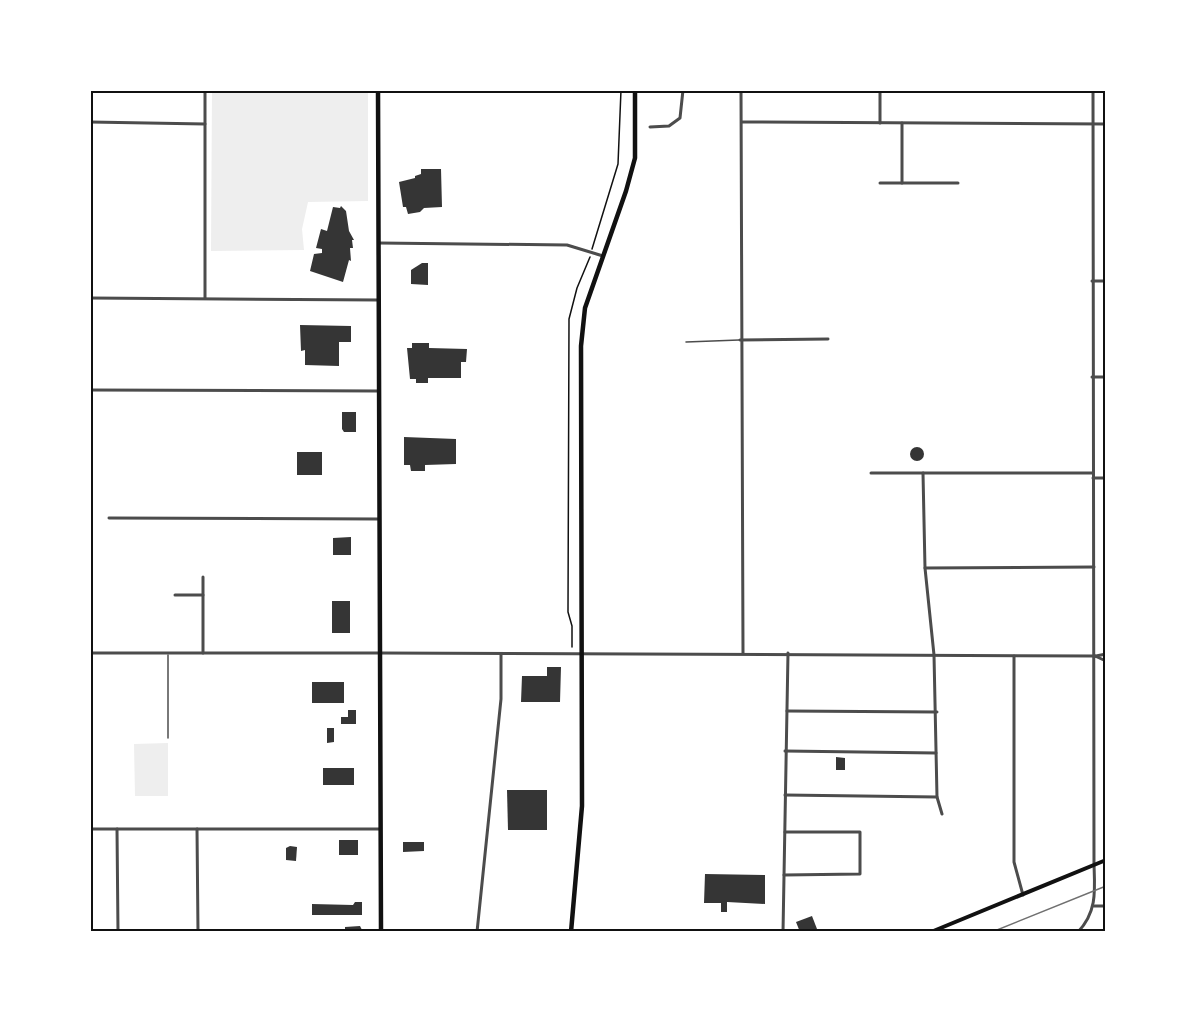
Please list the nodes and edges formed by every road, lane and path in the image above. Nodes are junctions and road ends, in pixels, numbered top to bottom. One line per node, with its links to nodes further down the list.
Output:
1 (205, 90): 12 (street)
2 (378, 90): 19 (main road)
3 (635, 90): 20 (main road)
4 (683, 90): 15 (street)
5 (741, 90): 9 (street)
6 (880, 90): 10 (street)
7 (1093, 90): 13 (street)
8 (90, 122): 12 (street)
9 (742, 122): 10 (street); 27 (street)
10 (880, 123): 11 (street)
11 (902, 123): 13 (street); 17 (street)
12 (205, 124): 24 (street)
13 (1093, 124): 14 (street); 21 (street)
14 (1106, 124)
15 (650, 127)
16 (880, 183): 17 (street)
17 (902, 183): 18 (street)
18 (958, 183)
19 (379, 243): 20 (street); 25 (main road)
20 (603, 256): 48 (main road)
21 (1092, 281): 22 (street); 29 (street)
22 (1106, 281)
23 (90, 298): 24 (street)
24 (205, 298): 25 (street)
25 (379, 300): 32 (main road)
26 (828, 339): 27 (street)
27 (740, 340): 28 (lane); 49 (street)
28 (686, 342)
29 (1092, 377): 30 (street); 35 (street)
30 (1106, 377)
31 (90, 390): 32 (street)
32 (380, 391): 38 (main road)
33 (923, 473): 34 (street); 35 (street); 40 (street)
34 (871, 474)
35 (1093, 476): 36 (street); 39 (street)
36 (1106, 478)
37 (110, 519): 38 (street)
38 (381, 519): 47 (main road)
39 (1095, 567): 40 (street); 55 (street)
40 (925, 568): 53 (street)
41 (203, 577): 43 (street)
42 (175, 595): 43 (street)
43 (203, 595): 46 (street)
44 (90, 653): 45 (street)
45 (168, 653): 46 (street); 59 (lane)
46 (203, 653): 47 (street)
47 (381, 653): 51 (street); 68 (main road)
48 (583, 653): 49 (street); 51 (street); 80 (main road)
49 (743, 653): 50 (street)
50 (788, 653): 53 (street); 57 (street)
51 (501, 654): 79 (street)
52 (1106, 654): 55 (street)
53 (934, 655): 54 (street); 58 (street)
54 (1014, 656): 55 (street); 73 (street)
55 (1095, 656): 56 (street); 71 (street)
56 (1106, 661)
57 (787, 711): 58 (street); 60 (street)
58 (937, 712): 61 (street)
59 (168, 738)
60 (785, 751): 61 (street); 62 (street)
61 (937, 753): 63 (street)
62 (785, 795): 63 (street); 69 (street)
63 (938, 797): 64 (street)
64 (942, 814)
65 (197, 828): 67 (street); 68 (street); 77 (street)
66 (90, 829): 67 (street)
67 (117, 829): 76 (street)
68 (380, 830): 78 (main road)
69 (785, 832): 72 (street); 72 (street)
70 (1106, 860): 71 (main road)
71 (1094, 865): 73 (main road); 74 (street)
72 (784, 876): 81 (street)
73 (1023, 895): 82 (main road)
74 (1094, 906): 75 (street); 83 (street)
75 (1106, 906)
76 (118, 932)
77 (198, 932)
78 (381, 932)
79 (477, 932)
80 (571, 932)
81 (783, 932)
82 (931, 932)
83 (1078, 932)

